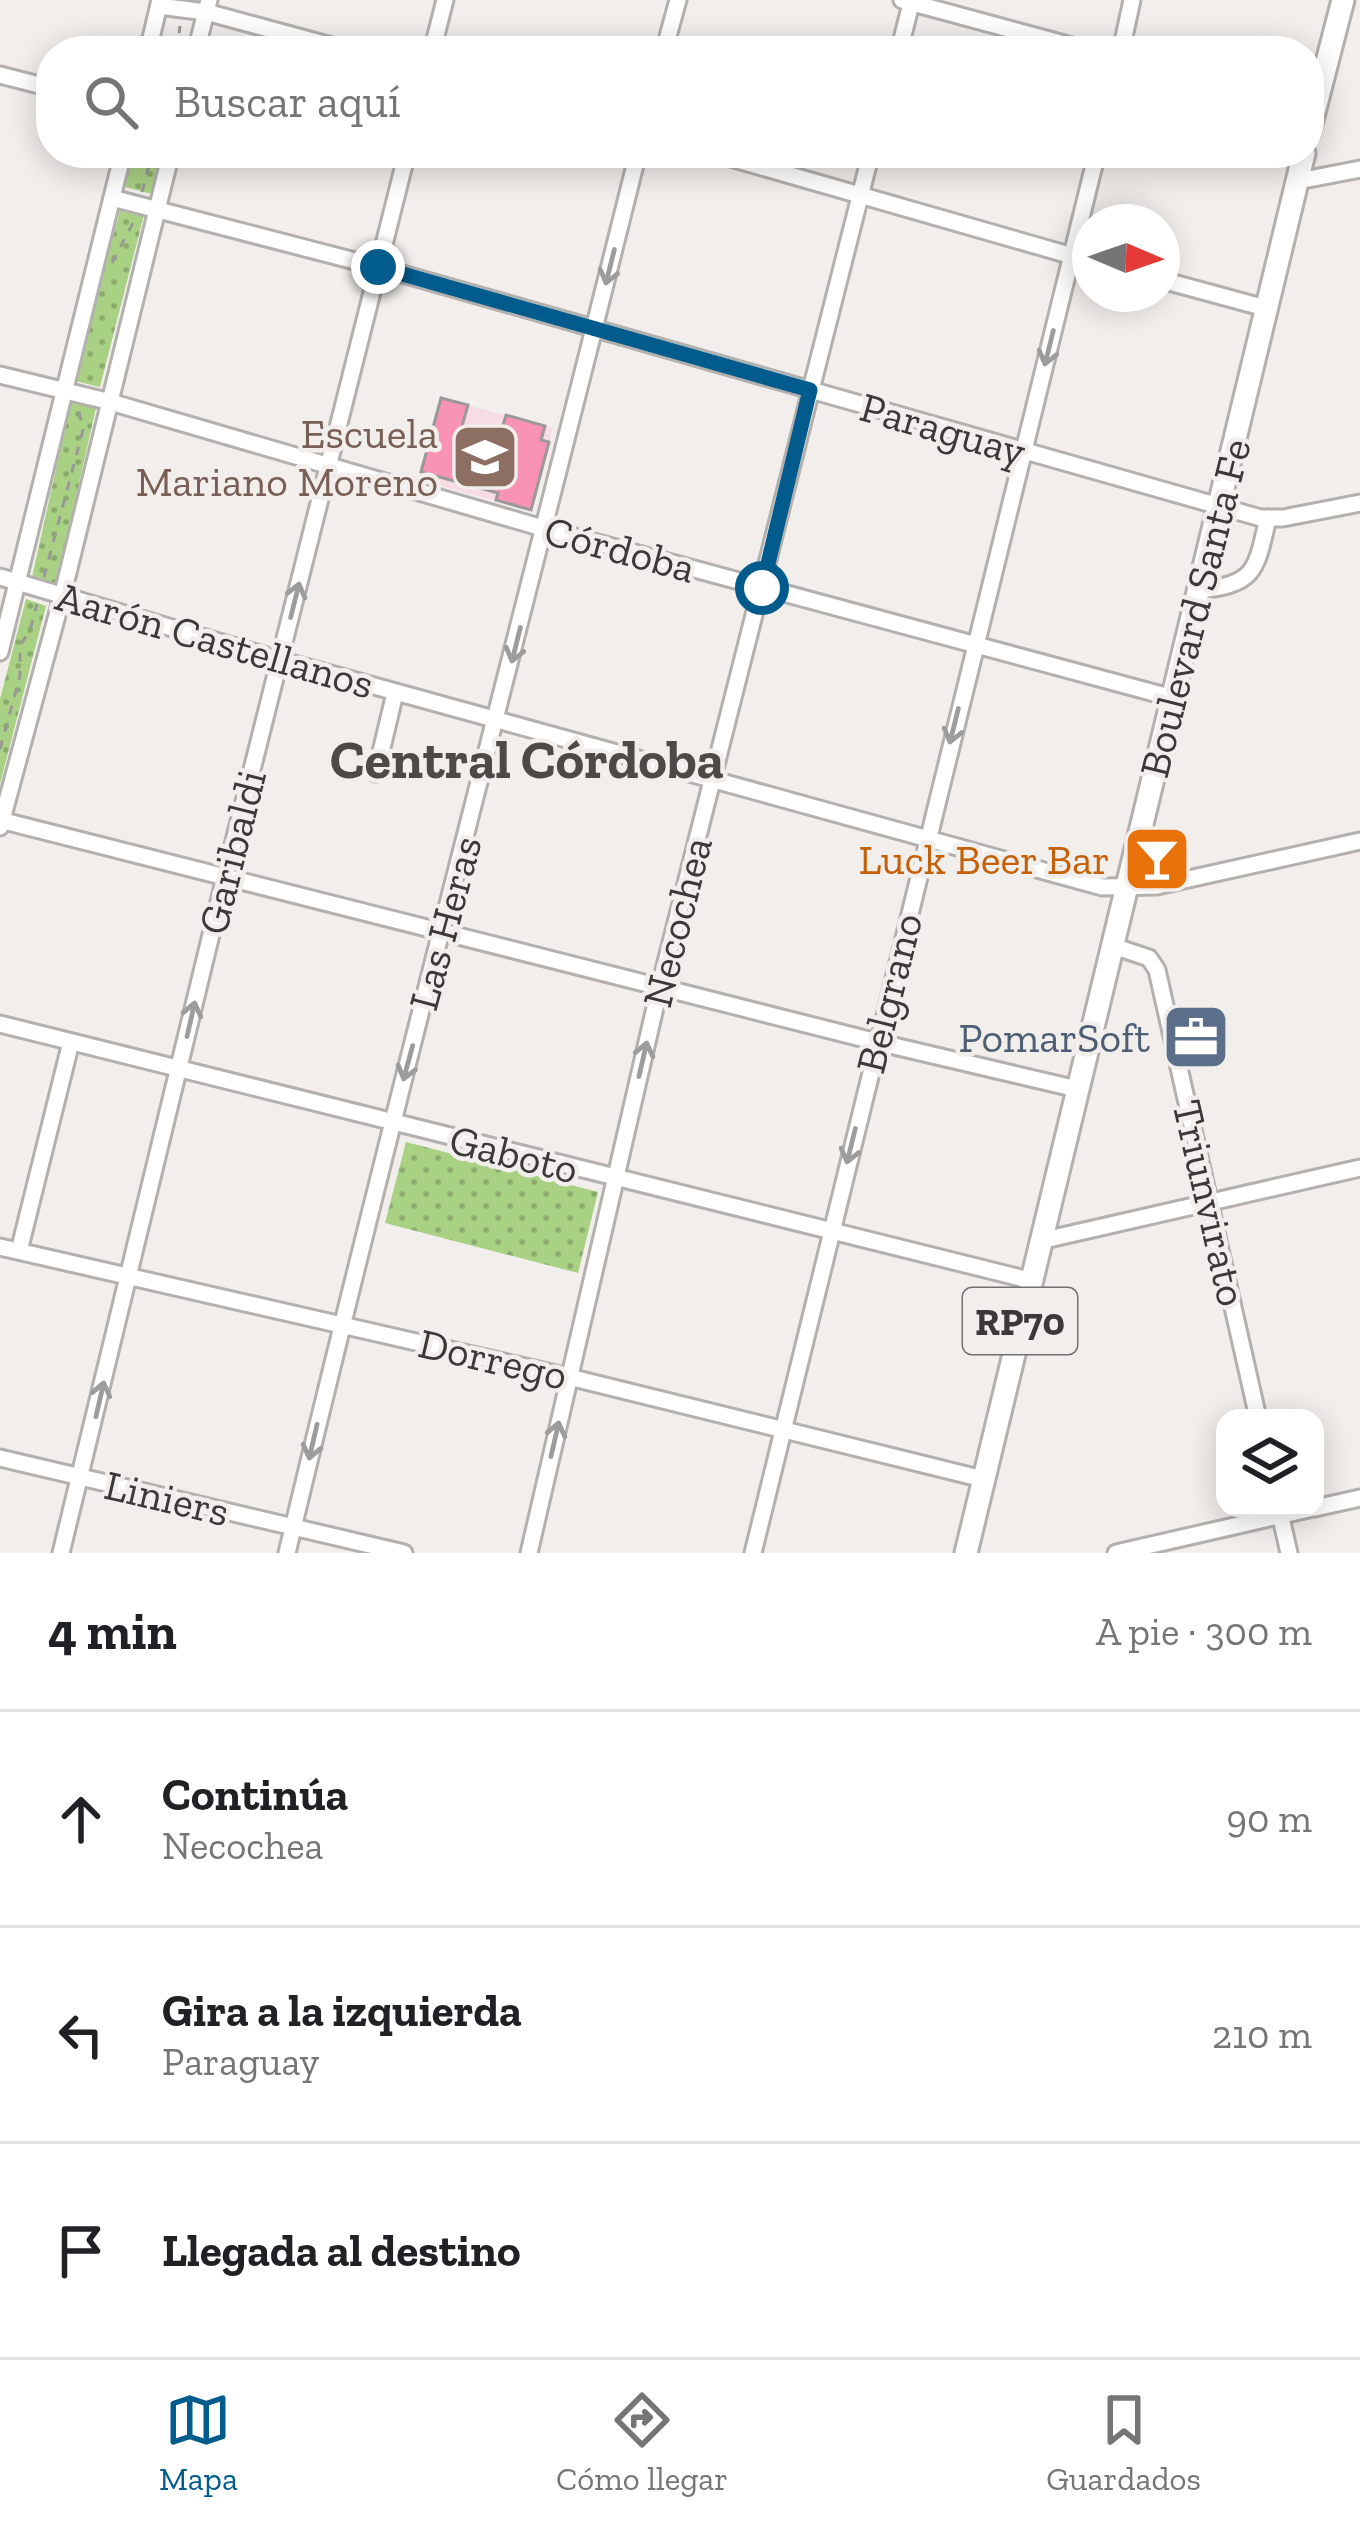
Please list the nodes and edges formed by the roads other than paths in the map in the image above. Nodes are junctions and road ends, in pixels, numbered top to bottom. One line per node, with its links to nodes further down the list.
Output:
1 (445, 0): 11 (street)
2 (678, 0): 12 (street)
3 (1132, 0): 15 (street)
4 (1343, 0): 16 (main road)
5 (909, 1): 13 (street); 14 (street)
6 (159, 3): 7 (street); 8 (street)
7 (207, 6): 9 (street); 10 (street)
8 (151, 36)
9 (200, 36)
10 (302, 36)
11 (436, 36)
12 (668, 36)
13 (901, 36)
14 (1036, 36)
15 (1124, 36)
16 (1324, 69)
17 (0, 75): 18 (street)
18 (36, 84)
19 (119, 168): 30 (street)
20 (166, 168): 32 (street)
21 (402, 168): 34 (street, Garibaldi)
22 (634, 168): 38 (street, Las Heras, one-way to 38)
23 (767, 168): 29 (street)
24 (867, 168): 29 (street, Necochea)
25 (1095, 168): 31 (street, Belgrano)
26 (1301, 168): 28 (main road, Boulevard Santa Fe / RP70)
27 (1360, 169): 28 (street)
28 (1298, 181): 37 (main road, Boulevard Santa Fe / RP70)
29 (860, 194): 33 (street); 40 (street, Necochea)
30 (112, 198): 32 (street, Paraguay); 41 (street)
31 (1089, 204)
32 (157, 207): 34 (street, Paraguay); 42 (street)
33 (1072, 256)
34 (378, 267): 38 (street, Paraguay); 44 (street, Garibaldi)
35 (1180, 285): 37 (street)
36 (1072, 289): 43 (street, Belgrano, one-way to 43)
37 (1269, 309): 46 (main road, Boulevard Santa Fe / RP70)
38 (594, 330): 40 (street, Paraguay); 48 (street, Las Heras)
39 (0, 375): 41 (street, Córdoba)
40 (810, 390): 43 (street, Paraguay); 51 (street, Necochea)
41 (72, 393): 42 (street, Córdoba); 50 (street)
42 (107, 400): 44 (street, Córdoba); 53 (street)
43 (1023, 453): 46 (street, Paraguay); 54 (street, Belgrano)
44 (329, 464): 48 (street, Córdoba); 56 (street, Garibaldi, one-way to 44)
45 (1360, 503): 47 (street)
46 (1220, 507): 47 (street, Paraguay); 52 (main road, Boulevard Santa Fe / RP70)
47 (1268, 518): 52 (street)
48 (546, 529): 51 (street, Córdoba); 59 (street, Las Heras, one-way to 59)
49 (0, 577): 50 (street, Aarón Castellanos)
50 (17, 582): 53 (street, Aarón Castellanos); 55 (street)
51 (762, 588): 54 (street, Córdoba); 61 (street, Necochea)
52 (1200, 590): 58 (main road, Boulevard Santa Fe / RP70)
53 (62, 597): 56 (street, Aarón Castellanos); 62 (street)
54 (975, 643): 58 (street, Córdoba); 63 (street, Belgrano, one-way to 63)
55 (0, 652)
56 (280, 660): 57 (street, Aarón Castellanos); 65 (street, Garibaldi)
57 (395, 693): 59 (street, Aarón Castellanos); 60 (street)
58 (1173, 698): 66 (main road, Boulevard Santa Fe / RP70)
59 (497, 721): 61 (street, Aarón Castellanos); 67 (street, Las Heras)
60 (376, 773)
61 (713, 780): 63 (street, Aarón Castellanos); 69 (street, Necochea)
62 (1, 822): 65 (street)
63 (927, 836): 66 (street, Aarón Castellanos); 72 (street, Belgrano)
64 (1360, 841): 66 (street)
65 (225, 878): 67 (street); 73 (street, Garibaldi, one-way to 65)
66 (1125, 889): 68 (main road, Boulevard Santa Fe / RP70)
67 (443, 932): 69 (street); 75 (street, Las Heras, one-way to 75)
68 (1113, 946): 74 (main road, Boulevard Santa Fe / RP70); 78 (street, Triunvirato)
69 (660, 986): 72 (street); 77 (street, Necochea, one-way to 69)
70 (0, 1024): 71 (street, Gaboto)
71 (71, 1042): 73 (street, Gaboto); 82 (street)
72 (878, 1042): 74 (street); 79 (street, Belgrano, one-way to 79)
73 (179, 1069): 75 (street, Gaboto); 83 (street, Garibaldi)
74 (1077, 1089): 80 (main road, Boulevard Santa Fe / RP70)
75 (392, 1124): 77 (street, Gaboto); 85 (street, Las Heras)
76 (1360, 1168): 78 (street)
77 (616, 1178): 79 (street, Gaboto); 86 (street, Necochea)
78 (1211, 1204): 80 (street); 87 (street, Triunvirato)
79 (830, 1230): 84 (street, Gaboto); 88 (street, Belgrano)
80 (1040, 1241): 84 (main road, Boulevard Santa Fe / RP70)
81 (0, 1247): 82 (street, Dorrego)
82 (19, 1251): 83 (street, Dorrego)
83 (130, 1276): 85 (street, Dorrego); 90 (street, Garibaldi, one-way to 83)
84 (1029, 1280): 91 (main road, Boulevard Santa Fe / RP70)
85 (340, 1324): 86 (street, Dorrego); 96 (street, Las Heras, one-way to 96)
86 (569, 1377): 88 (street, Dorrego); 100 (street, Necochea, one-way to 86)
87 (1256, 1409)
88 (782, 1429): 91 (street, Dorrego); 101 (street, Belgrano)
89 (0, 1458): 90 (street, Liniers)
90 (81, 1478): 96 (street, Liniers); 97 (street, Garibaldi)
91 (983, 1480): 102 (main road, Boulevard Santa Fe / RP70)
92 (1360, 1498): 93 (street)
93 (1324, 1506)
94 (1259, 1517): 103 (street)
95 (1280, 1517): 104 (street)
96 (293, 1527): 98 (street, Las Heras); 99 (street, Liniers)
97 (62, 1553)
98 (287, 1553)
99 (404, 1553)
100 (530, 1553)
101 (752, 1553)
102 (966, 1553)
103 (1115, 1553)
104 (1288, 1553)

